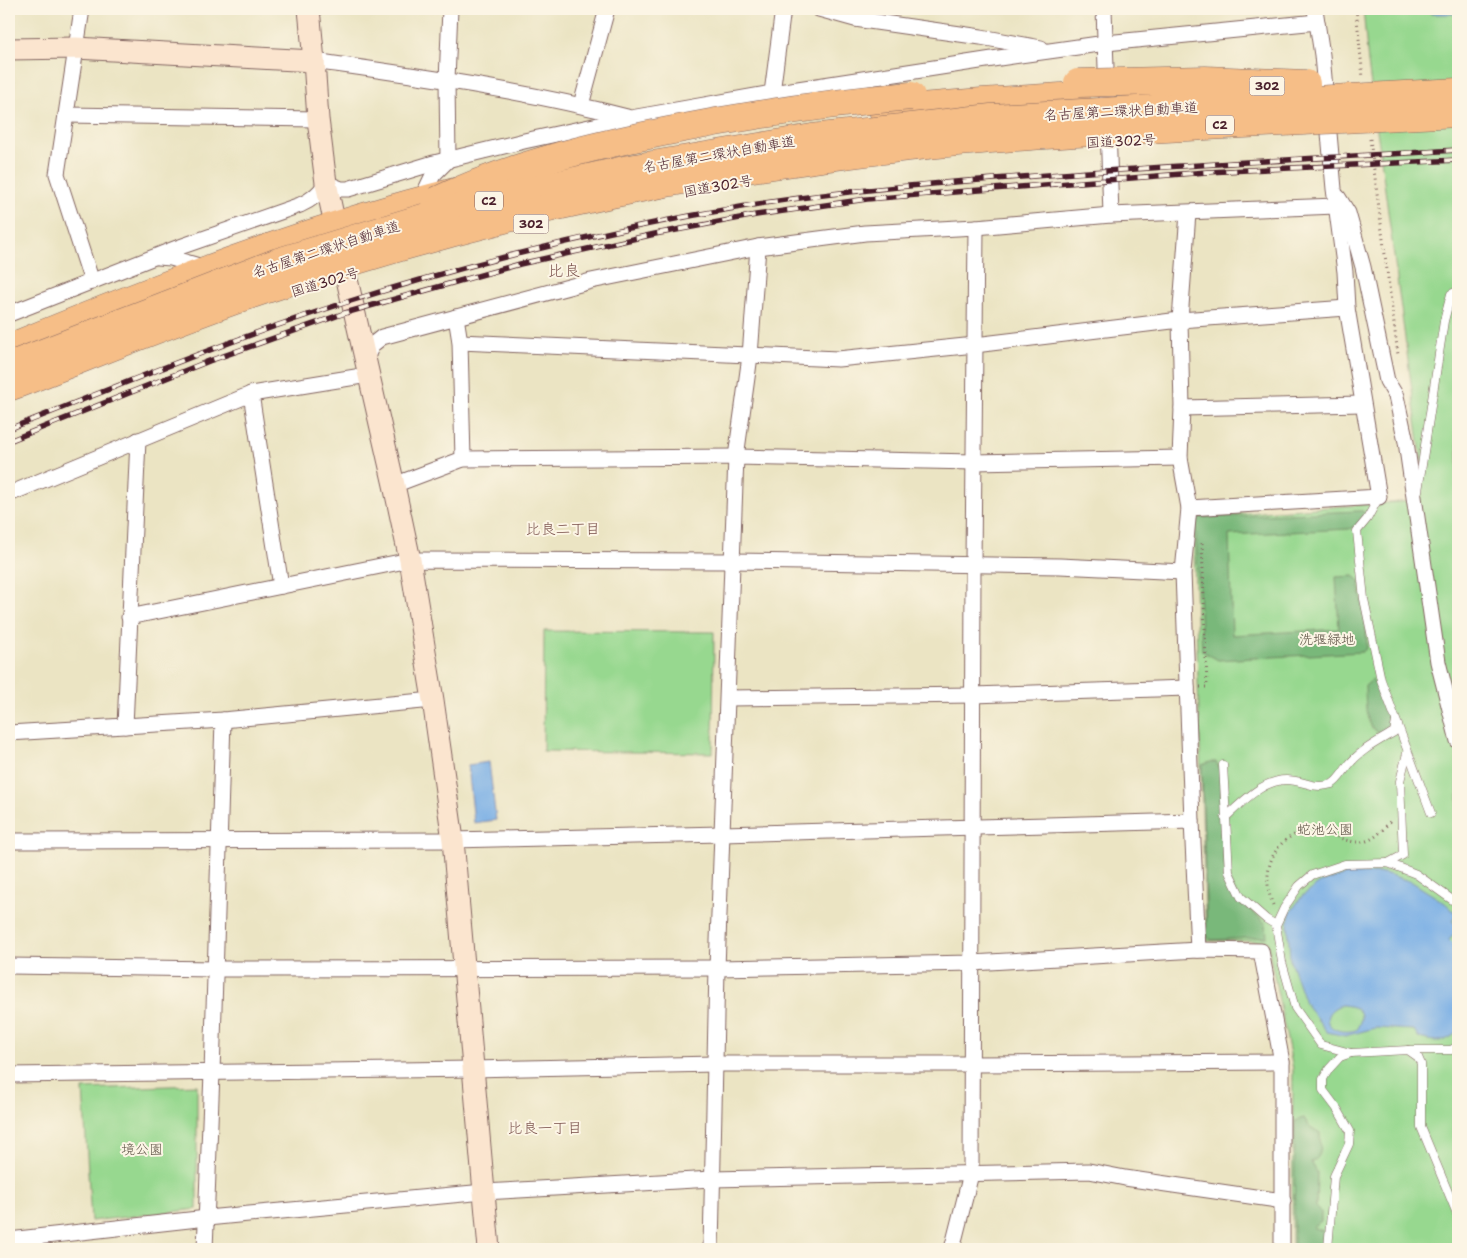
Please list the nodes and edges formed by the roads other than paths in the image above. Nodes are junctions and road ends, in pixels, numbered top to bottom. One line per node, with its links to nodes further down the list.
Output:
1 (82, 9): 10 (street)
2 (308, 9): 13 (street)
3 (450, 9): 15 (street)
4 (607, 9): 19 (street)
5 (783, 9): 18 (street)
6 (819, 9): 12 (street)
7 (1104, 9): 9 (street)
8 (1317, 13): 9 (street); 28 (street)
9 (1106, 43): 12 (street); 32 (street)
10 (76, 48): 11 (street); 13 (street); 21 (street)
11 (9, 49)
12 (1055, 50): 18 (street)
13 (314, 61): 15 (street); 23 (street)
14 (1458, 75): 16 (highway, bridge)
15 (447, 80): 19 (street); 26 (street)
16 (1077, 90): 29 (highway); 35 (highway, bridge)
17 (1458, 92): 35 (highway, 名古屋第二環状自動車道 / C2, bridge)
18 (772, 93): 22 (street)
19 (582, 105): 22 (street)
20 (1458, 112): 24 (highway, 名古屋第二環状自動車道 / C2, bridge)
21 (66, 115): 23 (street); 40 (street)
22 (631, 118): 26 (street)
23 (318, 119): 27 (street)
24 (1331, 120): 25 (highway, bridge); 52 (highway, 名古屋第二環状自動車道 / C2, bridge)
25 (1458, 125): 39 (highway, 国道302号 / 302)
26 (448, 160): 27 (street); 29 (street)
27 (326, 183): 33 (street); 37 (street)
28 (1334, 189): 30 (street); 65 (street)
29 (421, 200): 33 (highway)
30 (1336, 206): 31 (street); 42 (street)
31 (1188, 213): 32 (street); 45 (street)
32 (1111, 215): 34 (street)
33 (335, 226): 38 (highway); 39 (street)
34 (976, 227): 36 (street); 47 (street)
35 (365, 235): 50 (highway, 名古屋第二環状自動車道 / C2, bridge)
36 (758, 247): 44 (street); 49 (street)
37 (154, 257): 38 (street); 40 (street)
38 (209, 269): 48 (highway)
39 (346, 275): 51 (street); 54 (highway, 国道302号 / 302)
40 (92, 282): 43 (street)
41 (1458, 291): 65 (lane)
42 (1347, 308): 45 (street); 55 (street)
43 (10, 315)
44 (456, 317): 46 (street); 51 (street)
45 (1180, 320): 47 (street); 56 (street)
46 (460, 342): 49 (street); 60 (street)
47 (975, 345): 49 (street); 61 (street)
48 (9, 348)
49 (750, 356): 58 (street)
50 (9, 366)
51 (367, 368): 53 (street); 62 (street)
52 (9, 387)
53 (251, 394): 57 (street); 71 (street)
54 (9, 401)
55 (1362, 404): 56 (street); 64 (street)
56 (1182, 408): 59 (street)
57 (138, 440): 63 (street); 72 (street)
58 (736, 457): 60 (street); 61 (street); 68 (street)
59 (1180, 458): 61 (street); 66 (street)
60 (463, 459): 62 (street)
61 (974, 462): 69 (street)
62 (394, 485): 67 (street)
63 (9, 494)
64 (1379, 496): 66 (street); 78 (lane)
65 (1415, 505): 81 (street)
66 (1189, 508): 70 (street)
67 (410, 560): 68 (street); 71 (street); 76 (street)
68 (732, 561): 69 (street); 75 (street)
69 (973, 565): 70 (street); 74 (street)
70 (1183, 572): 73 (street)
71 (281, 586): 72 (street)
72 (129, 617): 79 (street)
73 (1187, 688): 74 (street); 86 (street)
74 (974, 694): 75 (street); 87 (street)
75 (728, 698): 88 (street)
76 (433, 700): 77 (street); 90 (street)
77 (222, 720): 79 (street); 89 (street)
78 (1396, 722): 82 (lane); 85 (lane)
79 (125, 726): 80 (street)
80 (9, 733)
81 (1458, 741)
82 (1407, 753): 84 (lane); 92 (lane)
83 (1223, 764): 85 (lane)
84 (1431, 813)
85 (1225, 818): 94 (lane)
86 (1192, 821): 87 (street); 95 (street)
87 (972, 827): 88 (street); 96 (street)
88 (722, 834): 90 (street); 99 (street)
89 (219, 840): 90 (street); 91 (street); 100 (street)
90 (453, 840): 98 (street)
91 (9, 841)
92 (1388, 863): 93 (lane); 94 (lane)
93 (1458, 904)
94 (1276, 924): 103 (lane)
95 (1198, 950): 96 (street); 104 (street)
96 (972, 963): 99 (street); 106 (street)
97 (9, 966): 100 (street)
98 (463, 968): 99 (street); 100 (street); 107 (street)
99 (718, 968): 105 (street)
100 (215, 969): 108 (street)
101 (1458, 1046): 102 (lane)
102 (1408, 1050): 103 (lane); 114 (lane)
103 (1351, 1052): 122 (lane)
104 (1282, 1062): 106 (street); 113 (street)
105 (715, 1064): 106 (street); 107 (street); 111 (street)
106 (970, 1064): 110 (street)
107 (473, 1069): 108 (street); 112 (street)
108 (212, 1073): 109 (street); 115 (street)
109 (9, 1075)
110 (971, 1174): 111 (street); 113 (street); 120 (street)
111 (712, 1179): 112 (street); 119 (street)
112 (484, 1192): 115 (street); 118 (street)
113 (1283, 1201): 121 (street)
114 (1458, 1216)
115 (207, 1218): 116 (street); 117 (street)
116 (9, 1240)
117 (205, 1249)
118 (489, 1249)
119 (711, 1249)
120 (952, 1249)
121 (1282, 1249)
122 (1328, 1249)

